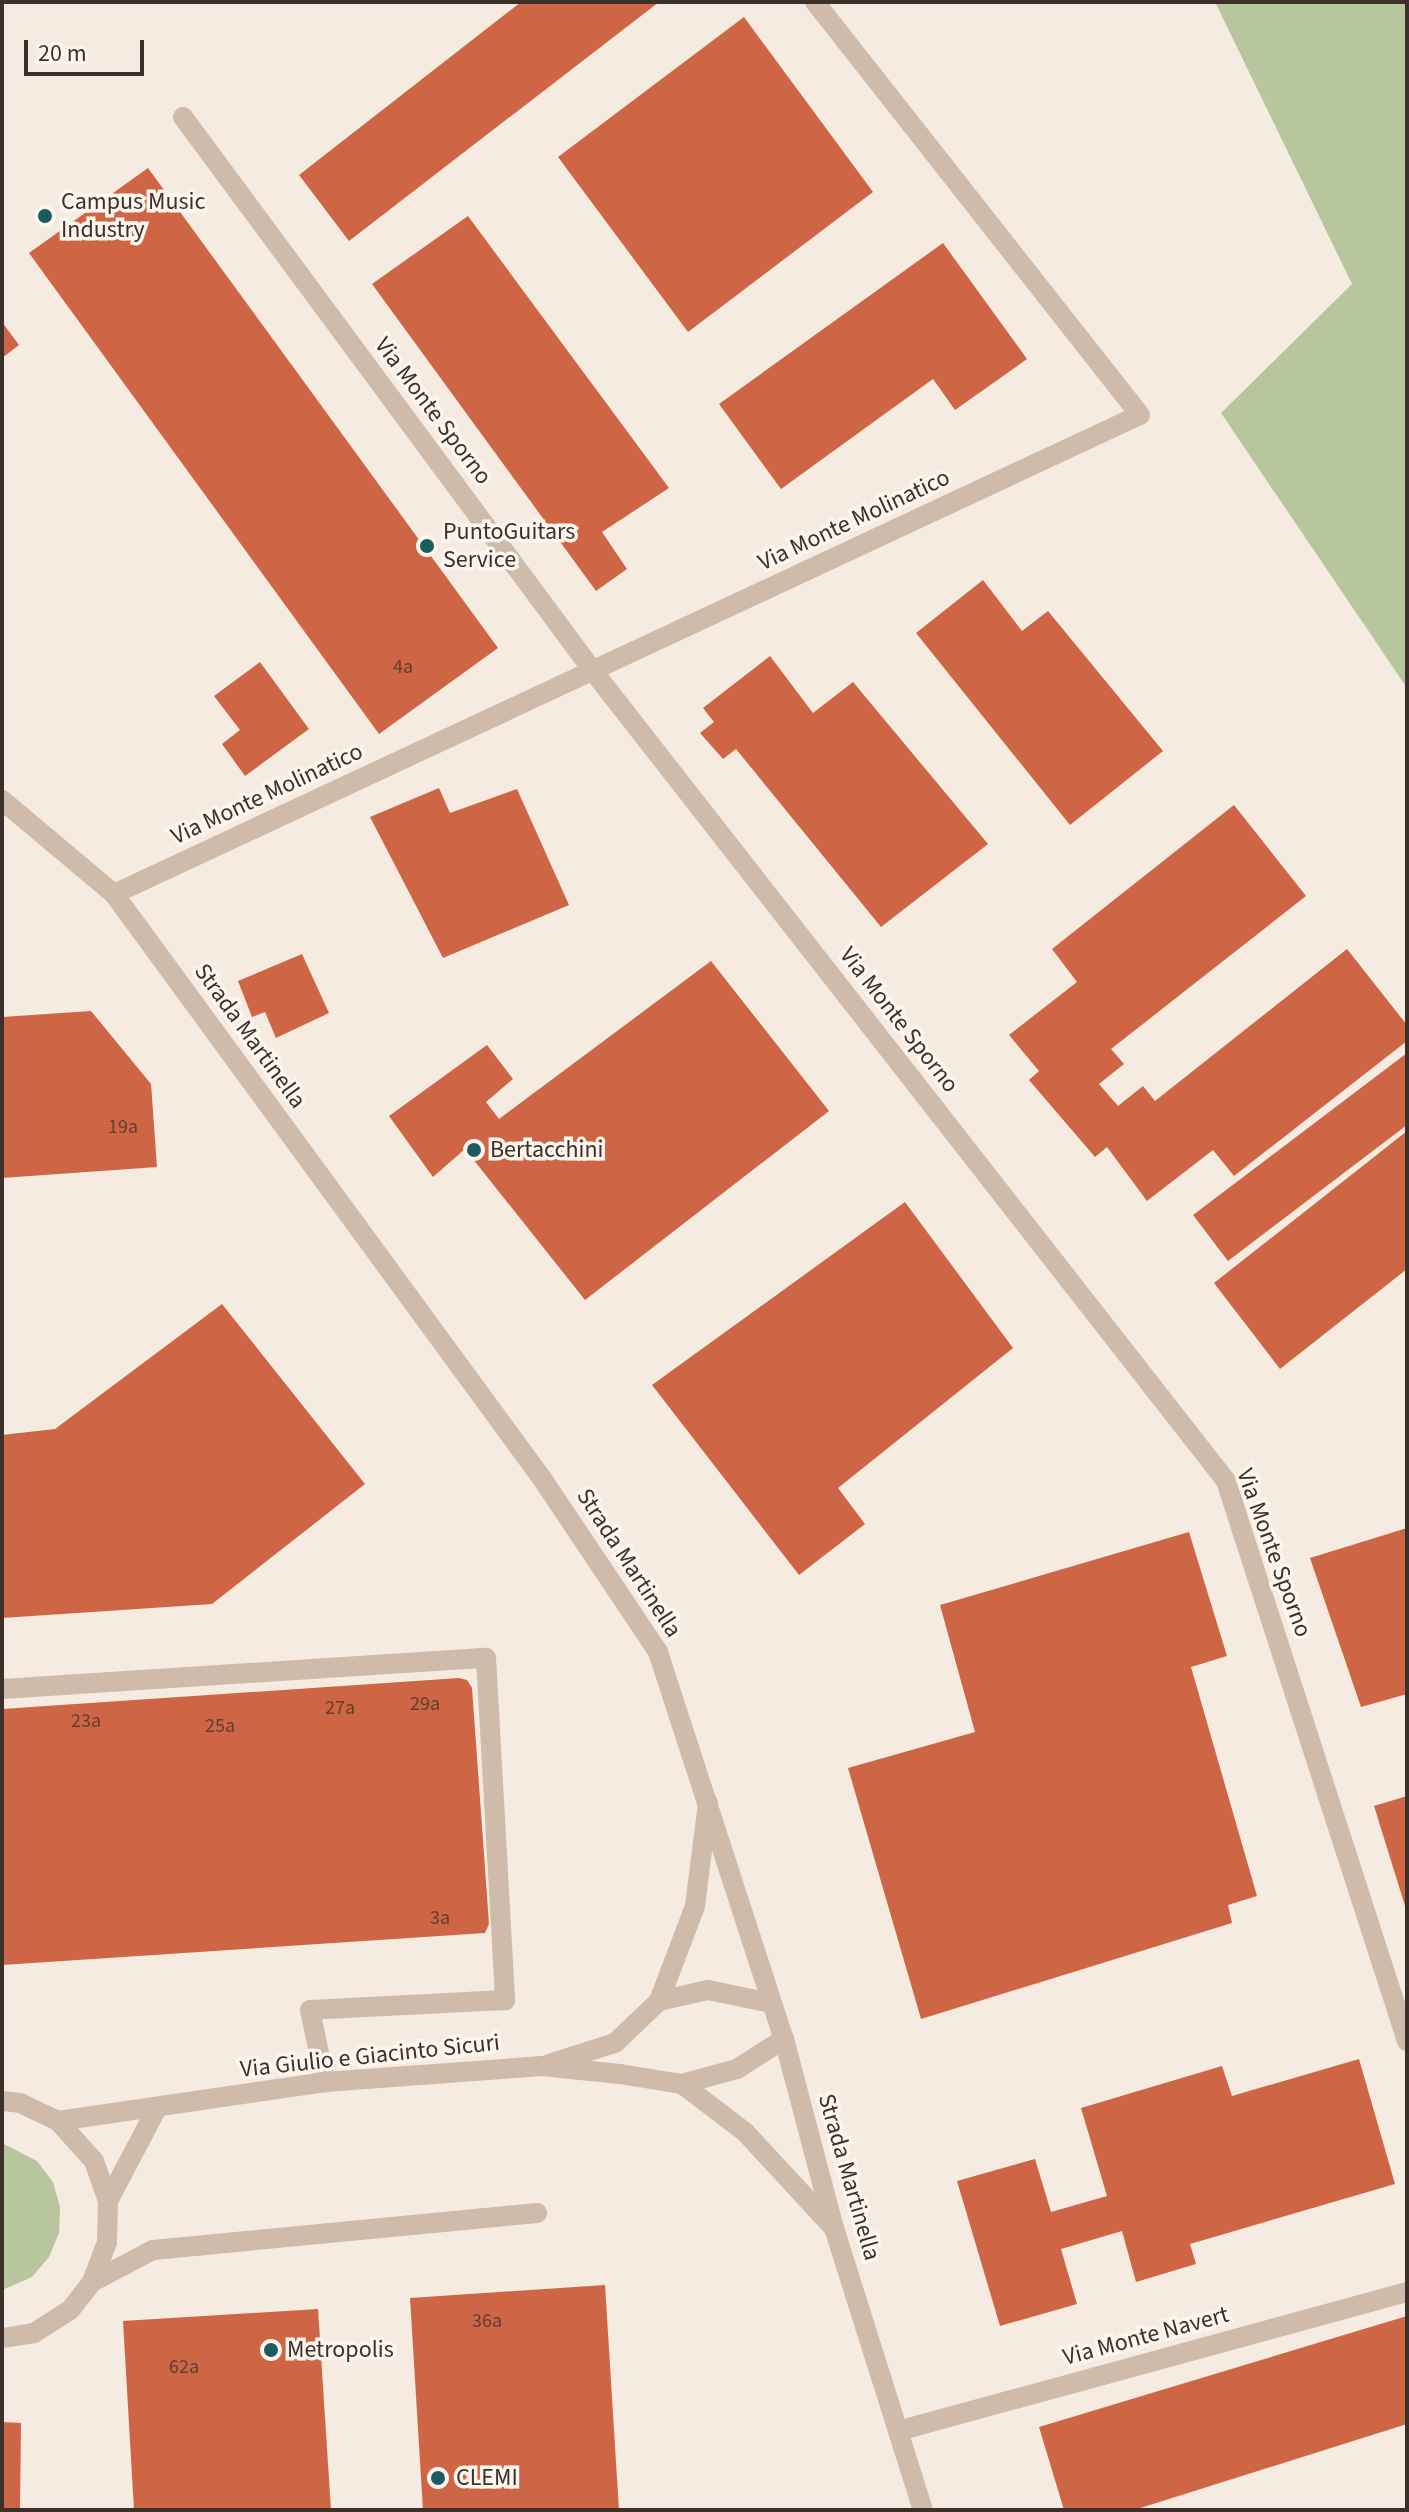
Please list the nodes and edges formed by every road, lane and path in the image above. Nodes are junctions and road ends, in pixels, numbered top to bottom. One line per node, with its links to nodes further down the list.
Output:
1 (815, 2): 3 (street, Via Monte Molinatico)
2 (183, 117): 3 (street, Via Monte Sporno)
3 (593, 671): 5 (street, Via Monte Molinatico); 11 (street, Via Monte Sporno)
4 (2, 800): 5 (street, Strada Martinella)
5 (114, 894): 7 (street, Strada Martinella)
6 (2, 1689): 13 (street)
7 (708, 1803): 8 (street, Via Giulio e Giacinto Sicuri); 9 (street, Strada Martinella)
8 (659, 2001): 9 (street); 12 (street, Via Giulio e Giacinto Sicuri)
9 (771, 2003): 10 (street, Strada Martinella)
10 (784, 2039): 14 (street, Via Giulio e Giacinto Sicuri); 20 (street, Strada Martinella)
11 (1407, 2041)
12 (542, 2066): 13 (street, Via Giulio e Giacinto Sicuri); 14 (street, Via Giulio e Giacinto Sicuri)
13 (325, 2082): 16 (street, Via Giulio e Giacinto Sicuri)
14 (682, 2084): 20 (street, Via Giulio e Giacinto Sicuri)
15 (2, 2101): 17 (street)
16 (157, 2108): 17 (street, Via Giulio e Giacinto Sicuri); 18 (street)
17 (58, 2121): 18 (street)
18 (108, 2201): 21 (street)
19 (537, 2213): 21 (street)
20 (834, 2228): 24 (street, Strada Martinella)
21 (92, 2282): 23 (street)
22 (1407, 2292): 24 (street, Via Monte Navert)
23 (2, 2338)
24 (898, 2431): 25 (street, Strada Martinella)
25 (923, 2510)

